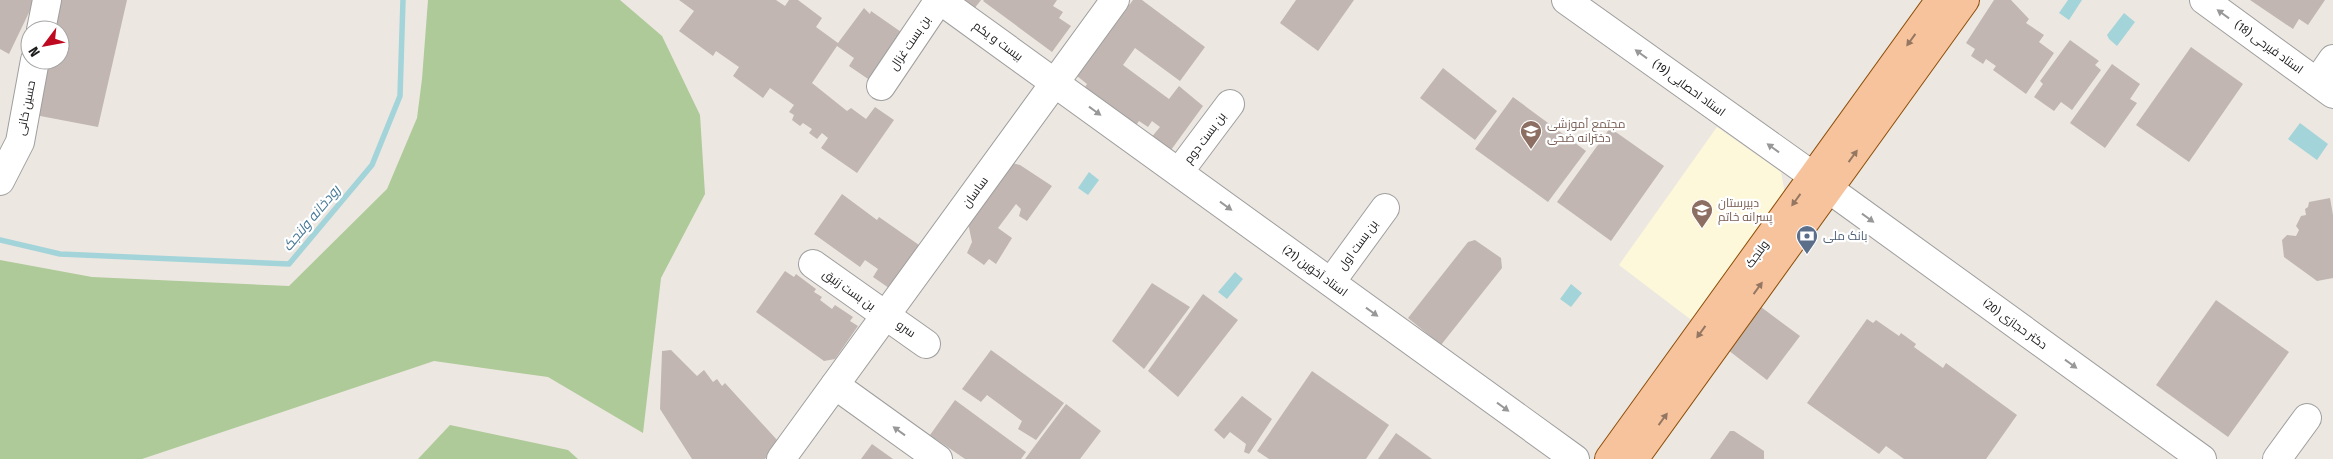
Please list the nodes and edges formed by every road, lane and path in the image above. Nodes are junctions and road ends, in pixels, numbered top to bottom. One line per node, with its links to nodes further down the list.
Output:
1 (47, 0): 8 (street)
2 (940, 0): 11 (street, بیست و یکم); 12 (street, بن بست غزال)
3 (1115, 0): 11 (street, ساسان)
4 (1566, 0): 17 (street, استاد احصایی (19), one-way to 4)
5 (1940, 0): 17 (main road, ولنجک, one-way to 17)
6 (1965, 0): 17 (main road, ولنجک, one-way to 6)
7 (2204, 0): 13 (street, استاد فیرحی (18), one-way to 7)
8 (43, 20)
9 (2333, 59): 13 (street)
10 (33, 70): 16 (street, حسین خانی)
11 (1055, 82): 15 (street, استاد اَخوَين (21), one-way to 15); 21 (street, ساسان)
12 (881, 86)
13 (2325, 88)
14 (1230, 104): 15 (street, بن بست دوم)
15 (1179, 172): 20 (street, استاد اَخوَين (21), one-way to 20)
16 (0, 181)
17 (1821, 183): 25 (street, دکتر حجازی (20), one-way to 25); 29 (main road, ولنجک, one-way to 29); 30 (main road, ولنجک, one-way to 17)
18 (1385, 208): 20 (street, بن بست اول)
19 (813, 264): 21 (street, بن بست زنبق)
20 (1331, 282): 28 (street, استاد اَخوَين (21), one-way to 28)
21 (885, 315): 22 (street, سرو); 23 (street, ساسان)
22 (926, 344)
23 (834, 385): 26 (street, ساسان); 27 (street, one-way to 23)
24 (2307, 418): 31 (street)
25 (2186, 454)
26 (781, 459)
27 (938, 459)
28 (1575, 459)
29 (1609, 459)
30 (1634, 459)
31 (2277, 459)

